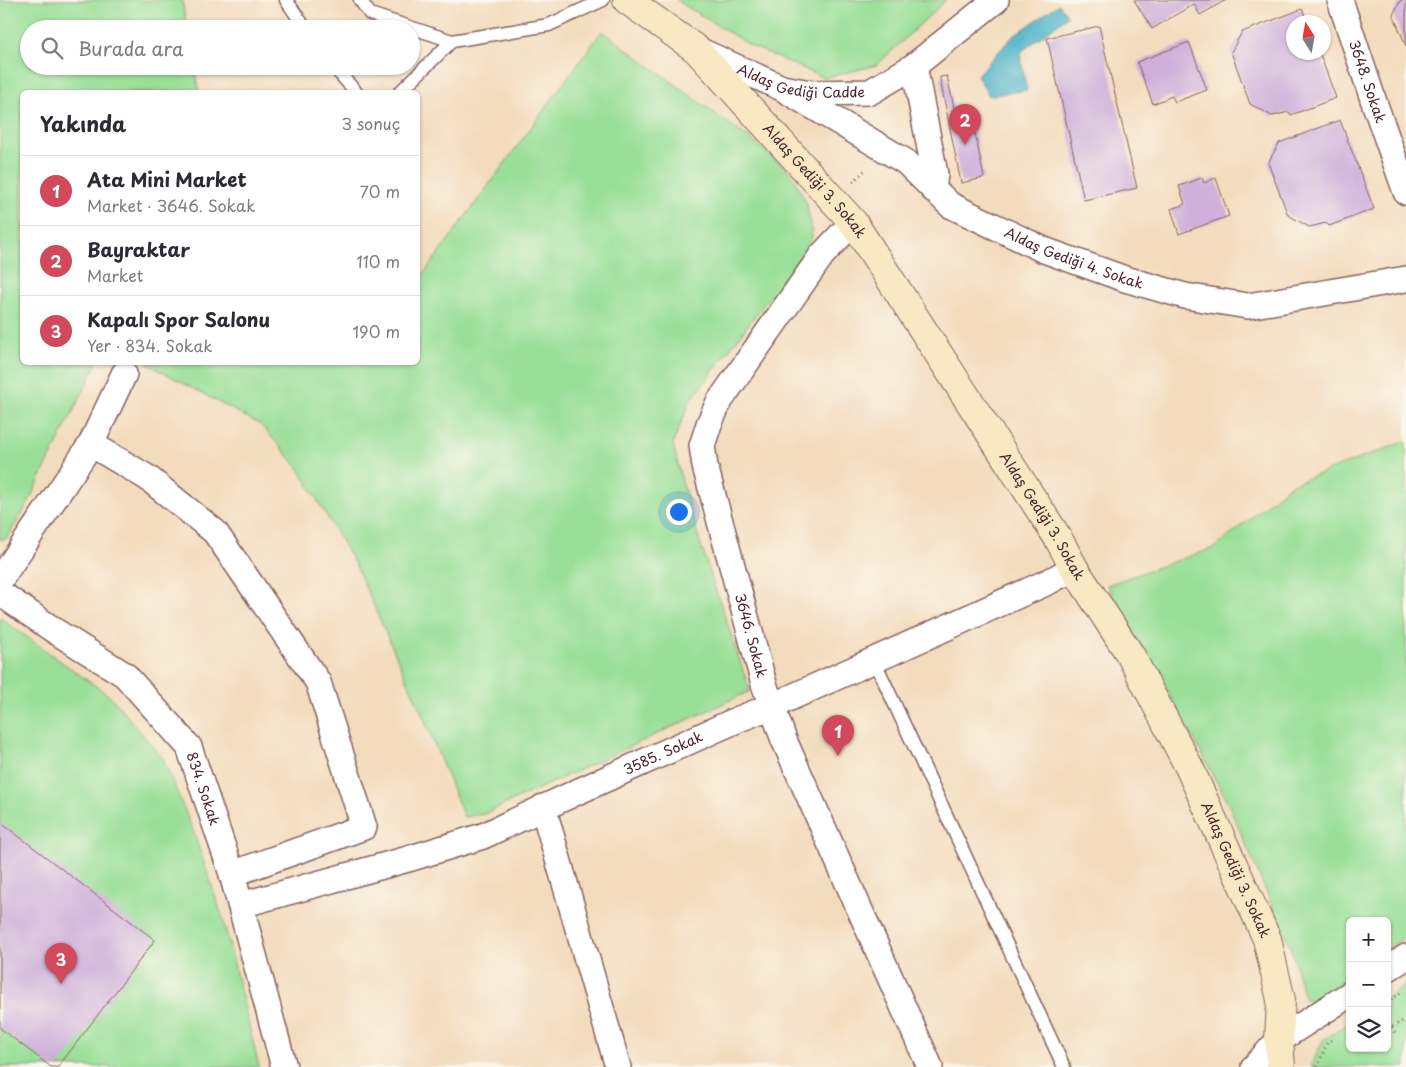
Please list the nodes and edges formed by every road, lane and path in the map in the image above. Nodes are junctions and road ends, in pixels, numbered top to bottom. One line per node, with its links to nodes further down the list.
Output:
1 (286, 0): 7 (lane)
2 (360, 0): 8 (lane)
3 (603, 0): 10 (lane)
4 (627, 0): 11 (street, Aldaş Gediği Cadde)
5 (996, 0): 12 (street, Aldaş Gediği Cadde)
6 (1340, 0): 21 (street, 3648. Sokak)
7 (300, 20)
8 (388, 20)
9 (420, 30): 10 (lane)
10 (452, 41): 13 (lane)
11 (696, 49): 16 (street, Aldaş Gediği Cadde); 22 (street, Aldaş Gediği 3. Sokak)
12 (914, 66): 16 (street, Aldaş Gediği Cadde); 20 (street)
13 (420, 72)
14 (341, 75): 17 (lane)
15 (417, 75): 18 (lane)
16 (782, 88): 19 (street, Aldaş Gediği 4. Sokak)
17 (354, 90)
18 (402, 90)
19 (888, 151): 20 (street, Aldaş Gediği 4. Sokak); 22 (path)
20 (933, 188): 24 (street, Aldaş Gediği 4. Sokak)
21 (1406, 192)
22 (835, 202): 23 (street, Aldaş Gediği 3. Sokak)
23 (853, 222): 27 (street, Aldaş Gediği 3. Sokak); 31 (street, 3646. Sokak)
24 (1406, 280)
25 (124, 374): 26 (street)
26 (91, 444): 28 (street); 33 (street)
27 (1074, 568): 30 (street, 3585. Sokak); 40 (street, Aldaş Gediği 3. Sokak)
28 (0, 580)
29 (0, 593): 33 (street, 834. Sokak)
30 (874, 660): 31 (street, 3585. Sokak); 50 (lane)
31 (772, 706): 32 (street, 3585. Sokak); 49 (street, 3646. Sokak)
32 (543, 807): 34 (street, 3585. Sokak); 48 (street)
33 (232, 874): 34 (street, 834. Sokak)
34 (241, 905): 47 (street, 834. Sokak)
35 (1406, 957): 36 (street)
36 (1391, 966)
37 (1406, 990): 39 (path)
38 (1346, 997): 41 (street)
39 (1391, 999)
40 (1281, 1000): 41 (street); 46 (street, Aldaş Gediği 3. Sokak)
41 (1327, 1009): 46 (street)
42 (1406, 1019): 43 (path)
43 (1392, 1027): 44 (path)
44 (1395, 1034)
45 (1334, 1038): 53 (path)
46 (1279, 1040): 51 (street); 52 (street, Aldaş Gediği 3. Sokak)
47 (284, 1067)
48 (618, 1067)
49 (930, 1067)
50 (1064, 1067)
51 (1254, 1067)
52 (1281, 1067)
53 (1317, 1067)

